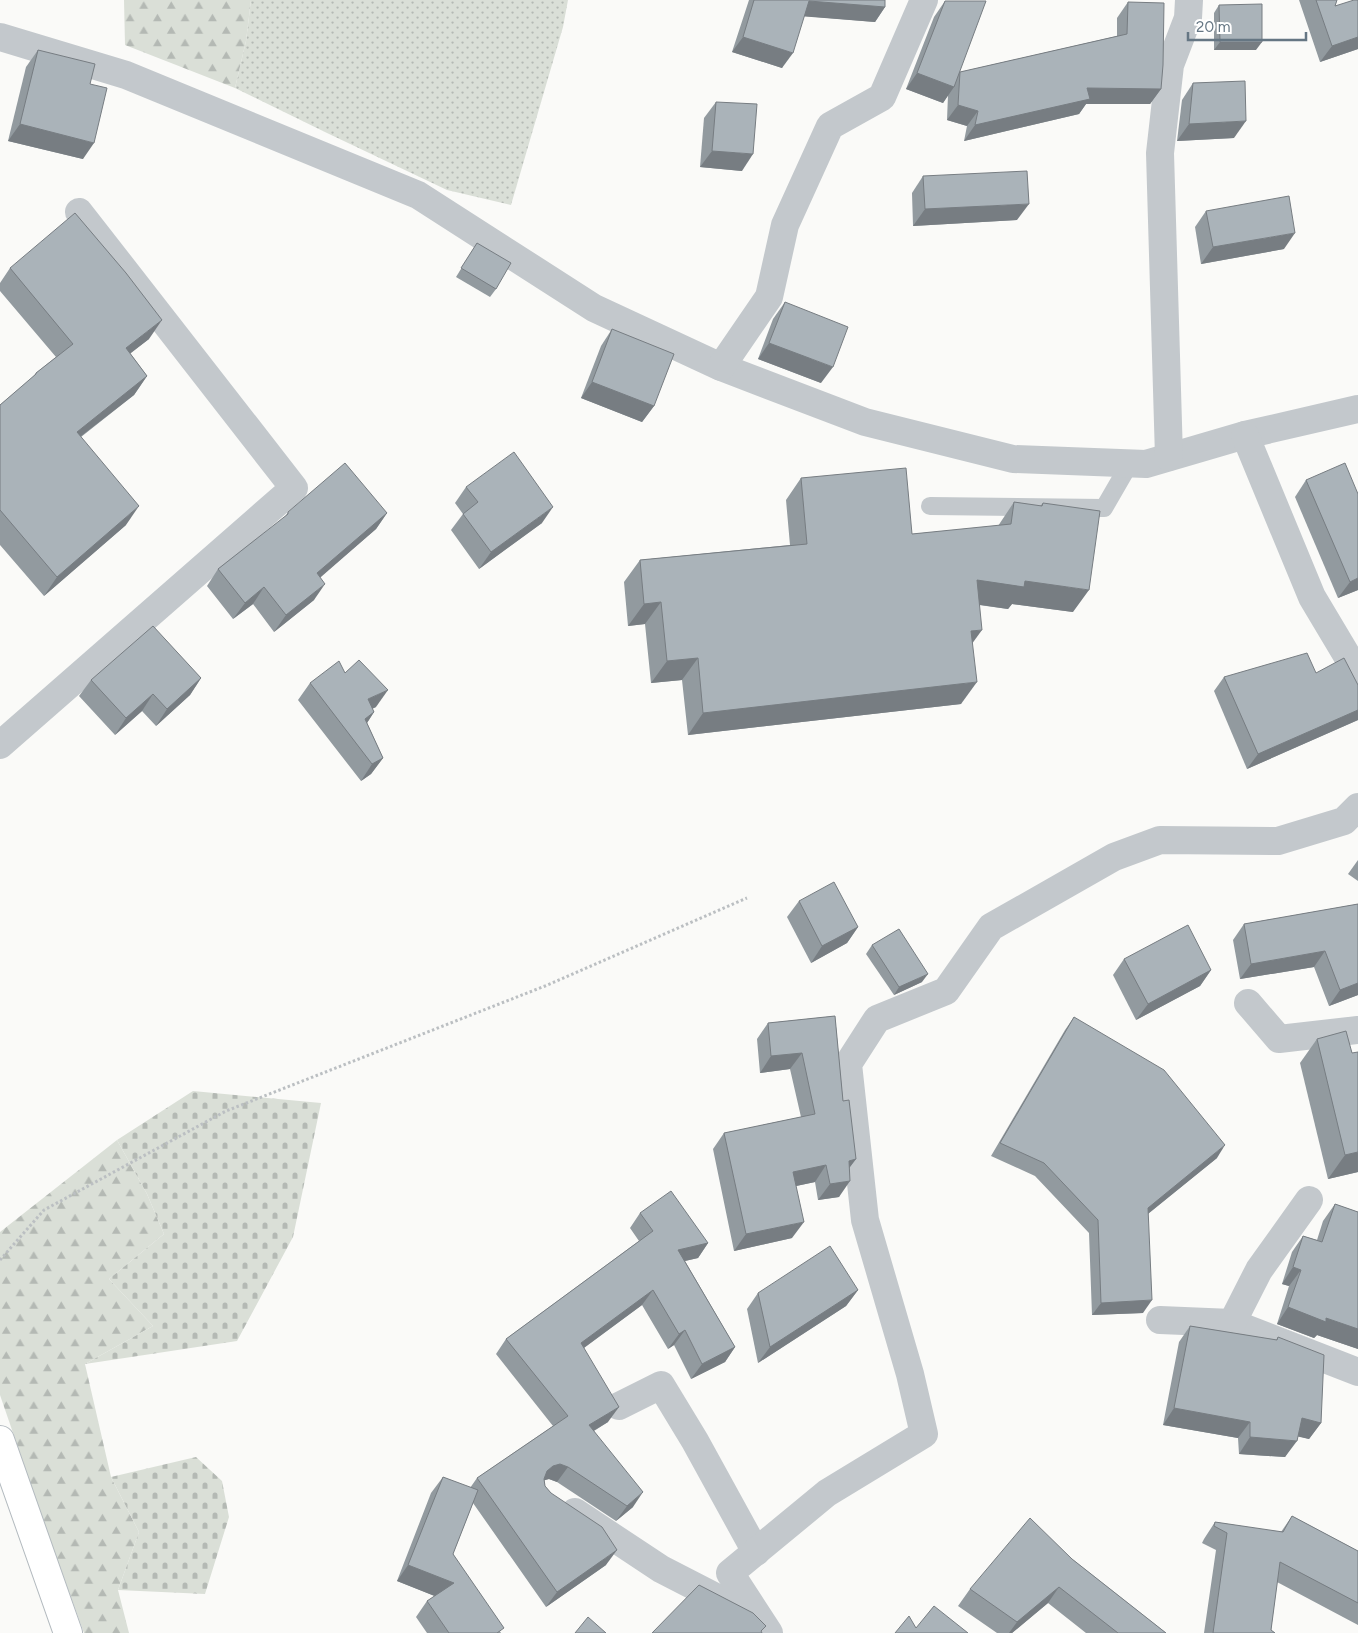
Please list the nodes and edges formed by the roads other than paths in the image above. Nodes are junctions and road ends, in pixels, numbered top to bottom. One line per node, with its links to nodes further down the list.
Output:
1 (924, 0): 5 (street)
2 (1189, 0): 8 (street)
3 (0, 37): 5 (street)
4 (78, 212): 12 (street)
5 (721, 367): 9 (street)
6 (1358, 409): 7 (street)
7 (1245, 435): 8 (street); 11 (street)
8 (1170, 457): 9 (street)
9 (1130, 463): 10 (lane)
10 (930, 506)
11 (1358, 674)
12 (0, 745)
13 (1358, 807): 23 (street)
14 (1248, 1004): 15 (street)
15 (1358, 1030)
16 (1308, 1200): 18 (street)
17 (1160, 1320): 18 (street)
18 (1232, 1324): 19 (street)
19 (1358, 1372)
20 (619, 1406): 23 (street)
21 (0, 1440): 25 (street)
22 (557, 1500): 24 (street)
23 (756, 1552): 24 (street)
24 (765, 1627)
25 (68, 1633)

